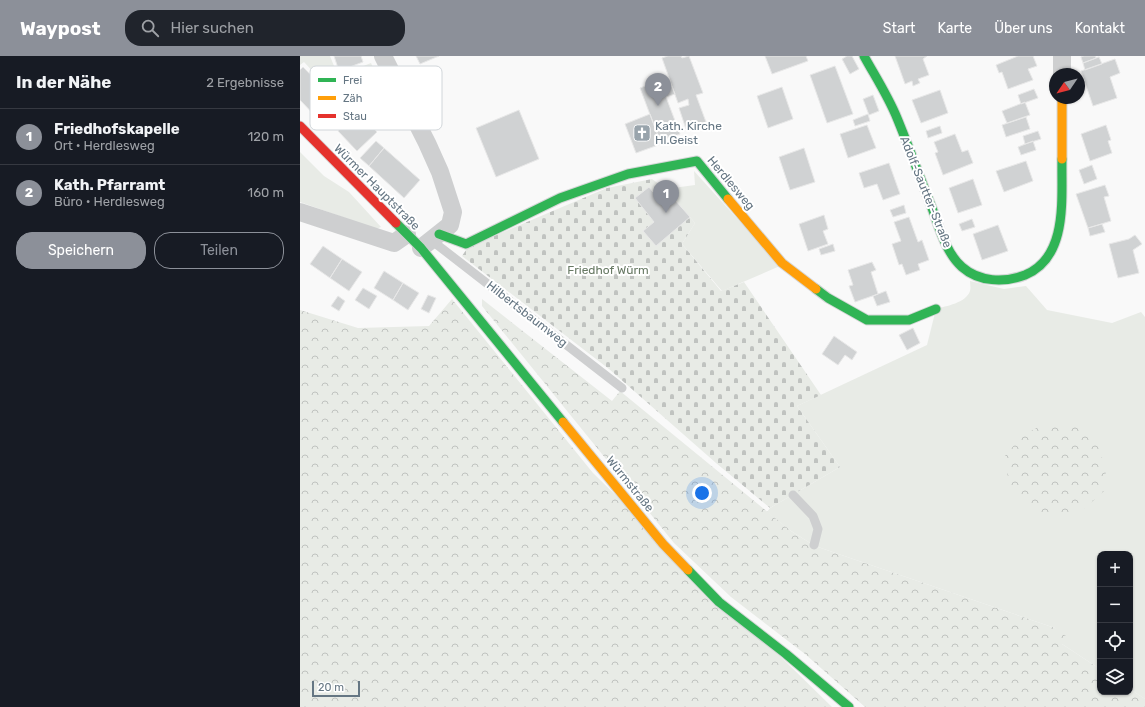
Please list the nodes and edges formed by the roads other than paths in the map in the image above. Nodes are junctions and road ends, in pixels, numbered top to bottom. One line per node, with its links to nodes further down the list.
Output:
1 (383, 56): 4 (street)
2 (864, 56): 6 (street, Adolf-Sautter-Straße)
3 (1062, 56): 5 (street)
4 (388, 66)
5 (1062, 68)
6 (1062, 104)
7 (300, 126): 10 (street, Würmer Hauptstraße)
8 (420, 130): 11 (street)
9 (300, 212): 10 (street)
10 (407, 234): 11 (street, Würmer Hauptstraße)
11 (430, 241): 12 (street, Herdlesweg); 13 (lane, Hilbertsbaumweg); 16 (street, Würmstraße)
12 (936, 309)
13 (622, 388)
14 (793, 495): 15 (lane)
15 (814, 545)
16 (849, 707)

